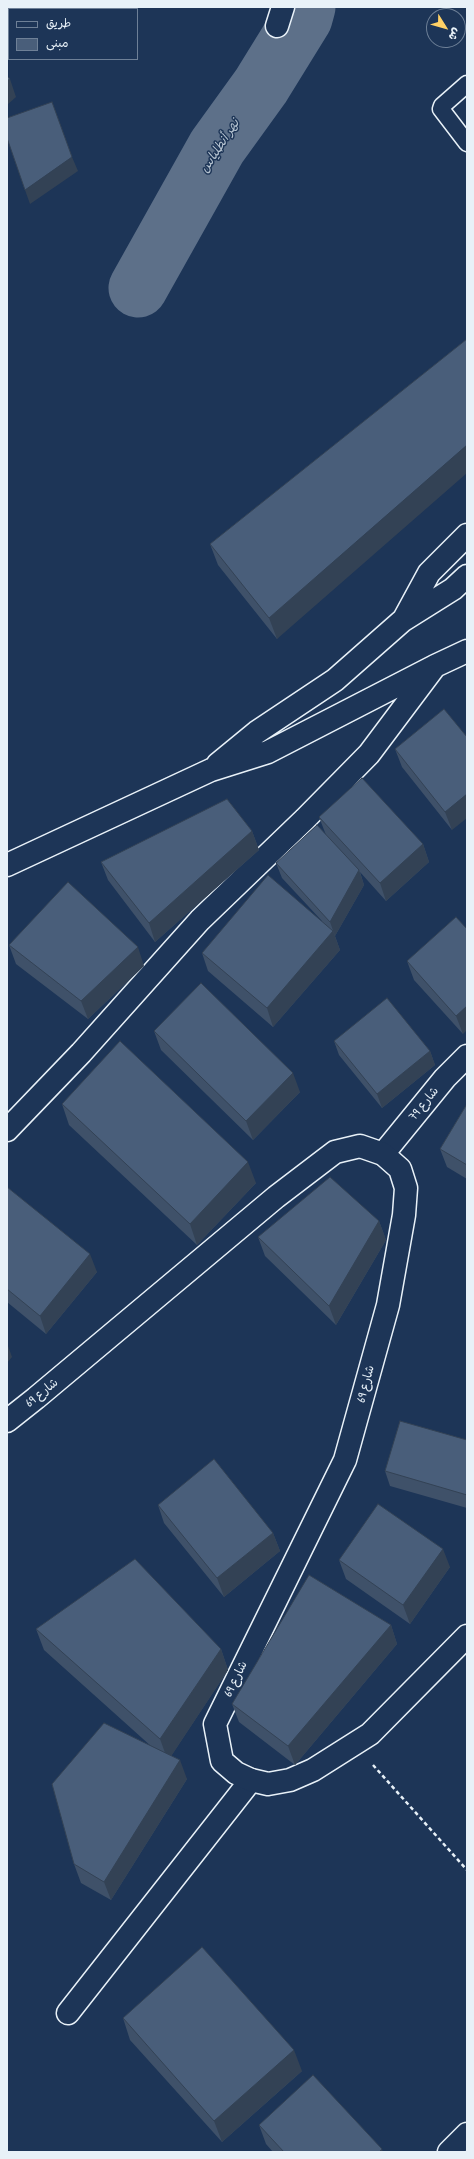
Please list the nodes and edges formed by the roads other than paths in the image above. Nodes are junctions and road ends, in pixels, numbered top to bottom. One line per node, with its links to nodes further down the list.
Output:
1 (467, 84): 2 (lane)
2 (467, 142)
3 (467, 535): 5 (street)
4 (467, 576): 5 (street)
5 (402, 621): 8 (street)
6 (467, 651): 7 (street)
7 (435, 666): 8 (street); 11 (street)
8 (211, 770): 9 (street)
9 (7, 865)
10 (467, 1056): 12 (street, شارع 79)
11 (7, 1130)
12 (383, 1154): 13 (street, شارع 69); 15 (street, شارع 69)
13 (7, 1421)
14 (467, 1636): 15 (street, شارع 69)
15 (251, 1780): 16 (street)
16 (68, 2013)
17 (467, 2134): 18 (street)
18 (449, 2152)

